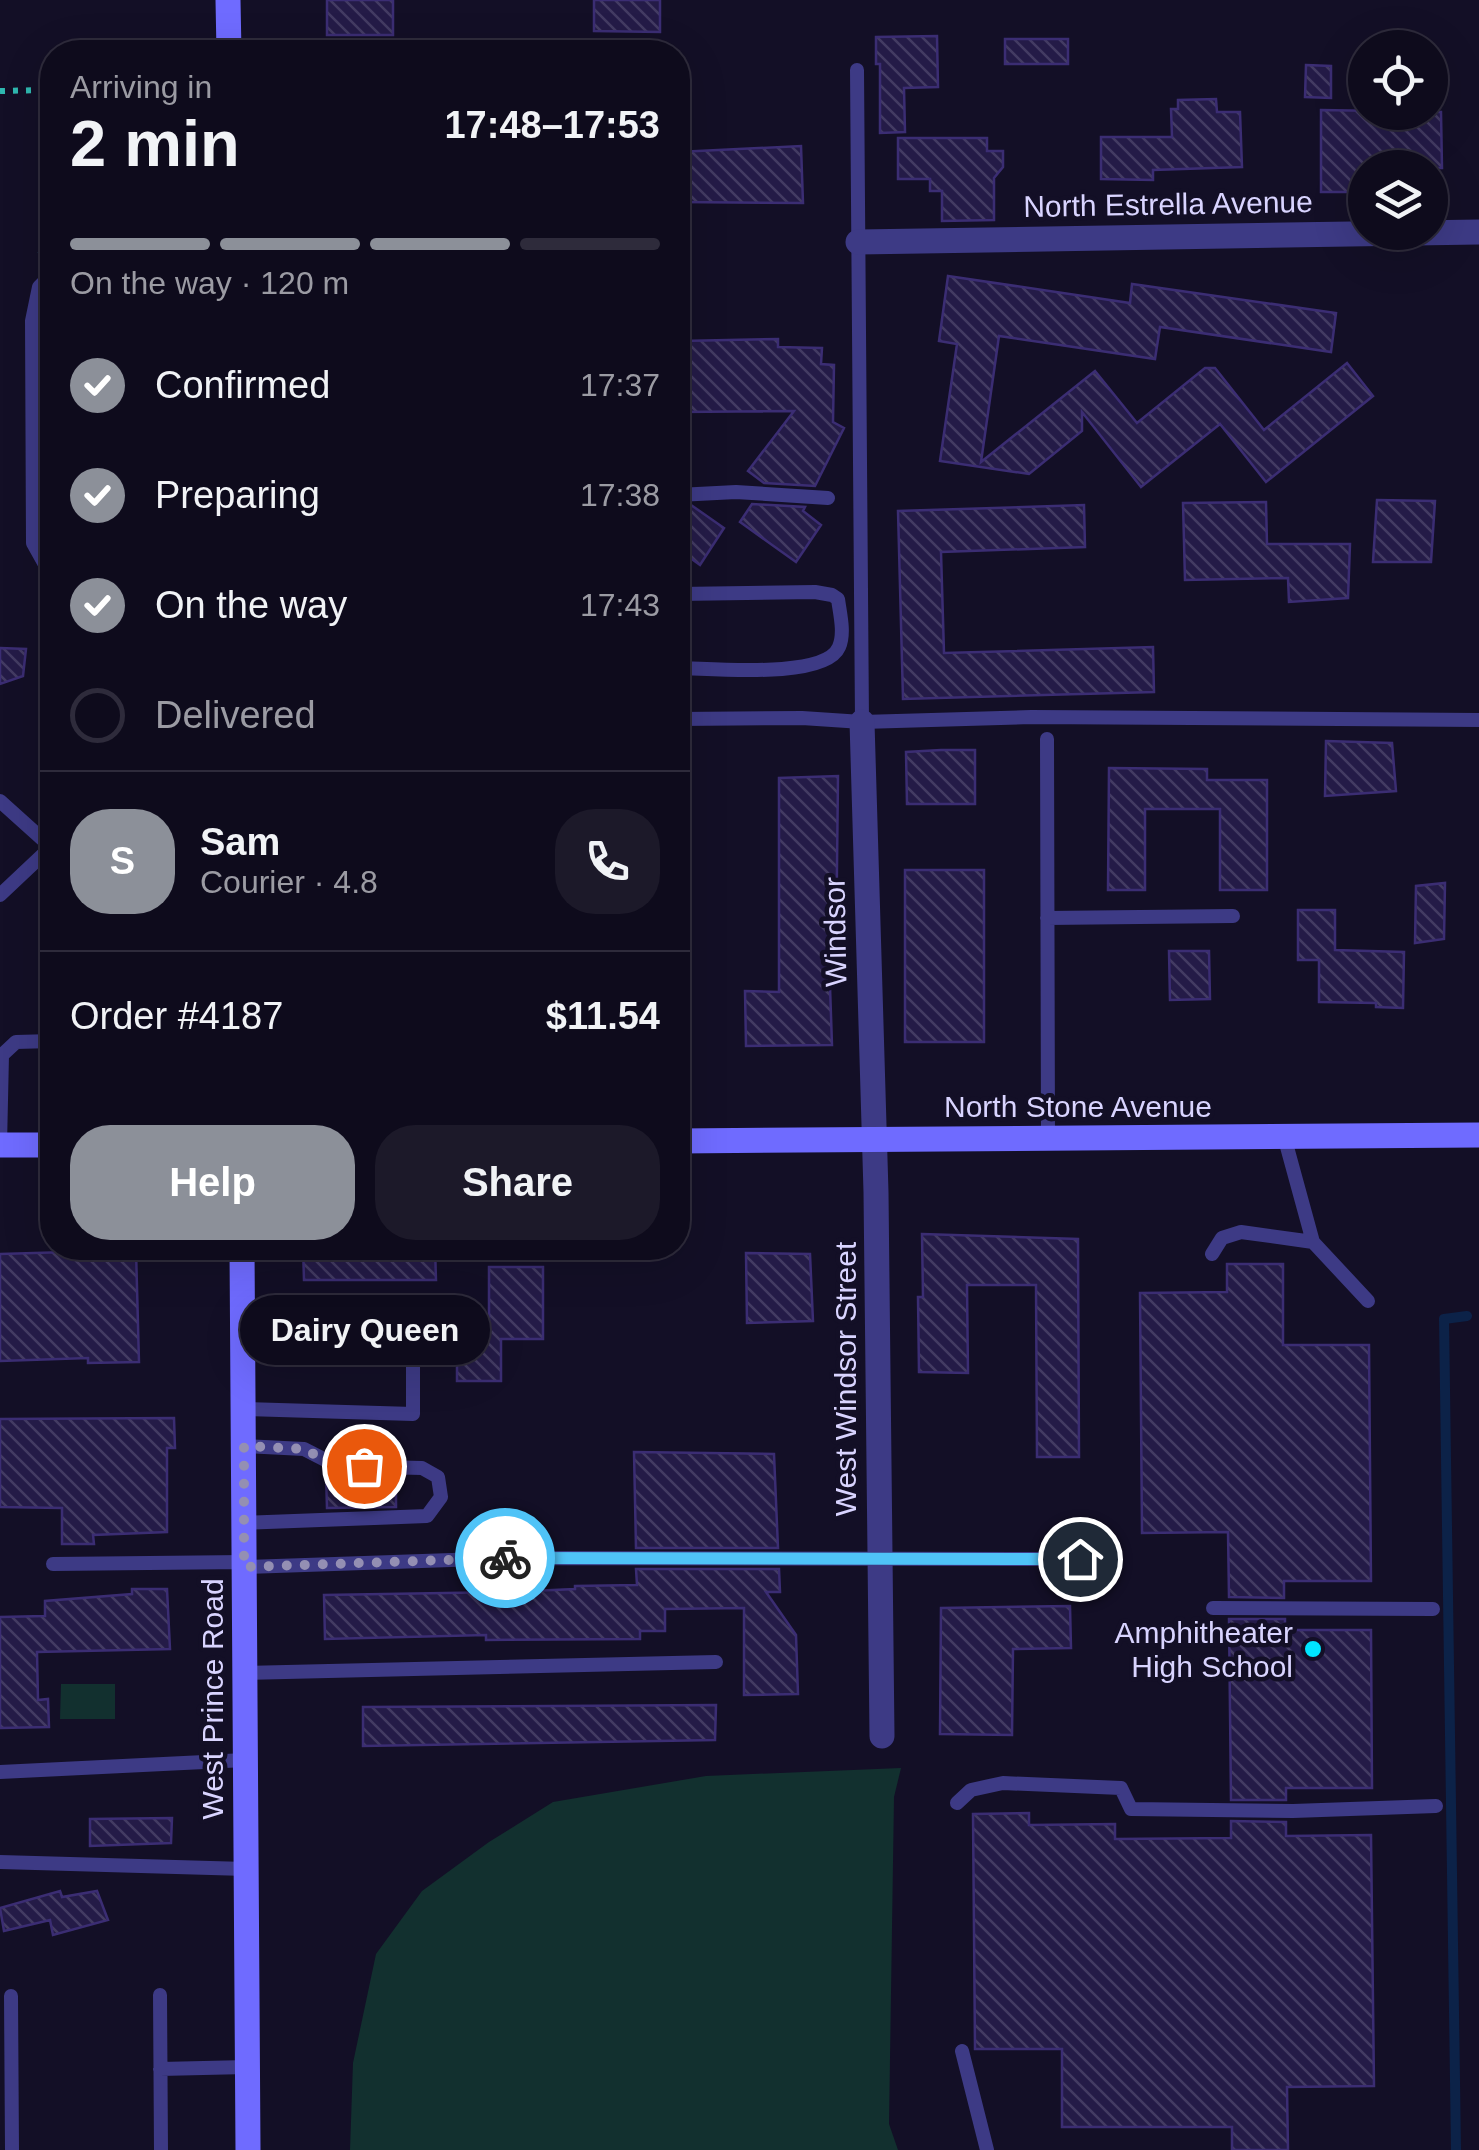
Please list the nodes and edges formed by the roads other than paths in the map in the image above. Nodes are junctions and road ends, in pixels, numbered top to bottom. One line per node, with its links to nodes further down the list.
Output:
1 (228, 0): 2 (main road)
2 (229, 40)
3 (857, 70): 5 (lane)
4 (1479, 232): 5 (street, North Estrella Avenue)
5 (858, 242): 14 (lane)
6 (40, 287): 9 (lane)
7 (690, 494): 8 (lane)
8 (828, 498)
9 (40, 556)
10 (690, 594): 11 (lane)
11 (690, 668)
12 (690, 719): 14 (lane)
13 (1479, 720): 14 (lane)
14 (862, 722): 26 (street, Windsor)
15 (1048, 739): 21 (lane)
16 (0, 800): 17 (lane)
17 (40, 836)
18 (40, 857): 19 (lane)
19 (0, 895)
20 (1233, 916): 21 (lane)
21 (1048, 918): 25 (lane)
22 (40, 1042): 28 (lane)
23 (1479, 1135): 24 (main road, North Stone Avenue)
24 (1284, 1136): 25 (main road, North Stone Avenue); 30 (lane)
25 (1048, 1138): 26 (main road, North Stone Avenue)
26 (873, 1140): 27 (main road, North Stone Avenue); 38 (street, West Windsor Street)
27 (690, 1141)
28 (0, 1145): 29 (main road)
29 (40, 1145)
30 (1312, 1242): 31 (lane); 33 (lane)
31 (1212, 1254)
32 (242, 1260): 35 (main road, West Prince Road)
33 (1368, 1301)
34 (413, 1318): 35 (lane)
35 (243, 1409): 36 (main road, West Prince Road)
36 (244, 1446): 37 (main road, West Prince Road); 37 (lane)
37 (244, 1522): 41 (main road, West Prince Road)
38 (879, 1558): 39 (lane); 41 (lane); 46 (street, West Windsor Street)
39 (1080, 1559)
40 (53, 1564): 41 (lane)
41 (244, 1564): 45 (main road, West Prince Road)
42 (1213, 1608): 43 (lane)
43 (1433, 1609)
44 (716, 1662): 45 (lane)
45 (244, 1673): 47 (main road, West Prince Road)
46 (882, 1736)
47 (245, 1760): 48 (lane); 52 (main road, West Prince Road)
48 (0, 1772)
49 (958, 1802): 50 (lane)
50 (1436, 1806)
51 (0, 1862): 52 (lane)
52 (246, 1870): 56 (main road, West Prince Road)
53 (160, 1995): 57 (lane)
54 (11, 1996): 58 (lane)
55 (962, 2051): 61 (lane)
56 (247, 2067): 57 (lane); 60 (main road, West Prince Road)
57 (160, 2070): 59 (lane)
58 (12, 2150)
59 (161, 2150)
60 (248, 2150)
61 (987, 2150)

